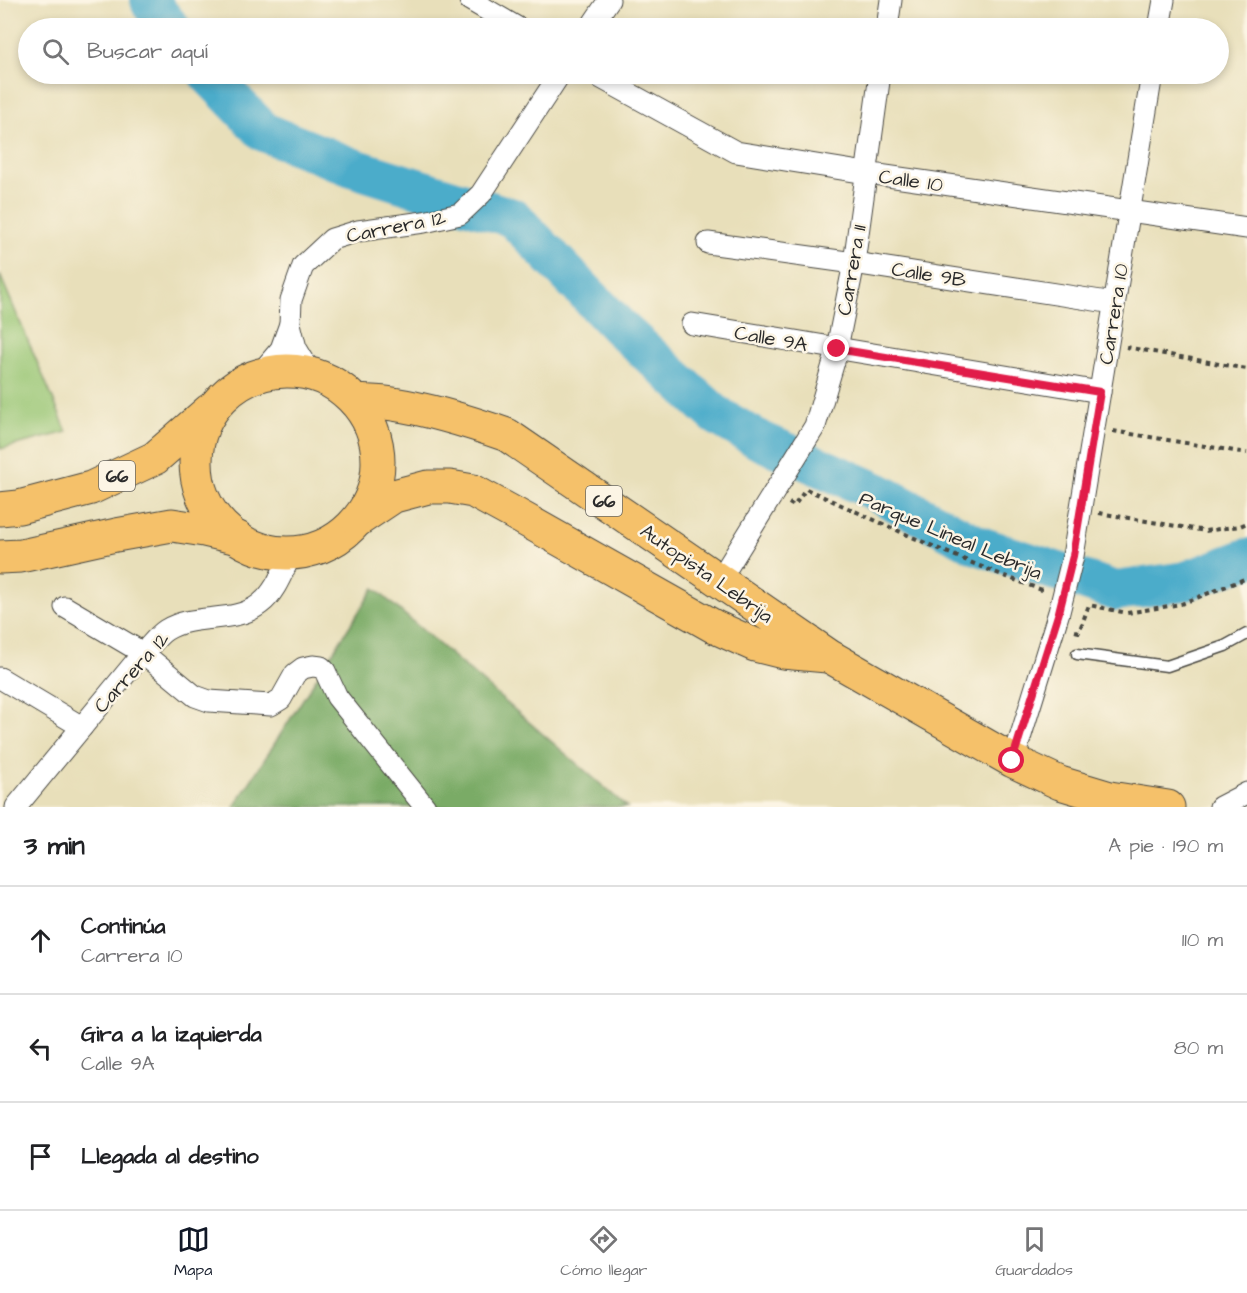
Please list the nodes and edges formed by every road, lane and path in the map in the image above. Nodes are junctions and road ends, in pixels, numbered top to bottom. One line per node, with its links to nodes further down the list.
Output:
1 (470, 0): 5 (street)
2 (609, 0): 6 (street)
3 (891, 0): 7 (street)
4 (1164, 0): 8 (street)
5 (501, 18)
6 (597, 18)
7 (888, 18)
8 (1161, 18)
9 (553, 84): 19 (street, Carrera 12)
10 (612, 84): 13 (street, Calle 10)
11 (879, 84): 13 (street, Carrera 11)
12 (1150, 84): 14 (street, Carrera 10)
13 (867, 174): 14 (street, Calle 10); 17 (street, Carrera 11)
14 (1129, 211): 15 (street, Calle 10); 18 (street, Carrera 10)
15 (1247, 228)
16 (708, 243): 17 (street, Calle 9B)
17 (854, 263): 18 (street, Calle 9B); 22 (street, Carrera 11)
18 (1114, 303): 21 (street, Carrera 10)
19 (290, 324): 24 (street, Carrera 12); 25 (street, Carrera 12)
20 (692, 324): 22 (street, Calle 9A)
21 (1108, 344): 23 (path); 26 (street, Carrera 10)
22 (837, 349): 26 (street, Calle 9A); 31 (street, Carrera 11)
23 (1247, 369)
24 (259, 375): 25 (highway); 28 (highway)
25 (316, 376): 27 (highway)
26 (1100, 392): 29 (street, Carrera 10)
27 (355, 401): 34 (highway); 40 (highway, Autopista Lebrija / 66)
28 (216, 405): 32 (highway, 66); 36 (highway)
29 (1094, 428): 30 (path); 33 (street, Carrera 10)
30 (1247, 453)
31 (776, 490): 40 (street, Carrera 11); 41 (path, Parque Lineal Lebrija)
32 (0, 509)
33 (1081, 509): 35 (path); 43 (street, Carrera 10)
34 (356, 521): 37 (highway); 47 (highway, Autopista Lebrija / 66)
35 (1247, 523)
36 (237, 538): 37 (highway); 38 (highway)
37 (292, 552): 45 (street, Carrera 12)
38 (0, 557)
39 (1247, 578): 43 (path)
40 (719, 581): 47 (highway, Autopista Lebrija / 66)
41 (1046, 592)
42 (65, 607): 45 (street)
43 (1057, 619): 50 (street, Carrera 10)
44 (1247, 634): 46 (lane)
45 (143, 653): 49 (street, Carrera 12); 53 (street)
46 (1077, 654)
47 (829, 656): 50 (highway, Autopista Lebrija / 66)
48 (0, 678): 49 (street)
49 (82, 728): 52 (street, Carrera 12)
50 (1012, 761): 54 (highway, Autopista Lebrija / 66)
51 (1247, 793): 55 (street)
52 (11, 802)
53 (425, 807)
54 (1168, 807)
55 (1220, 807)

